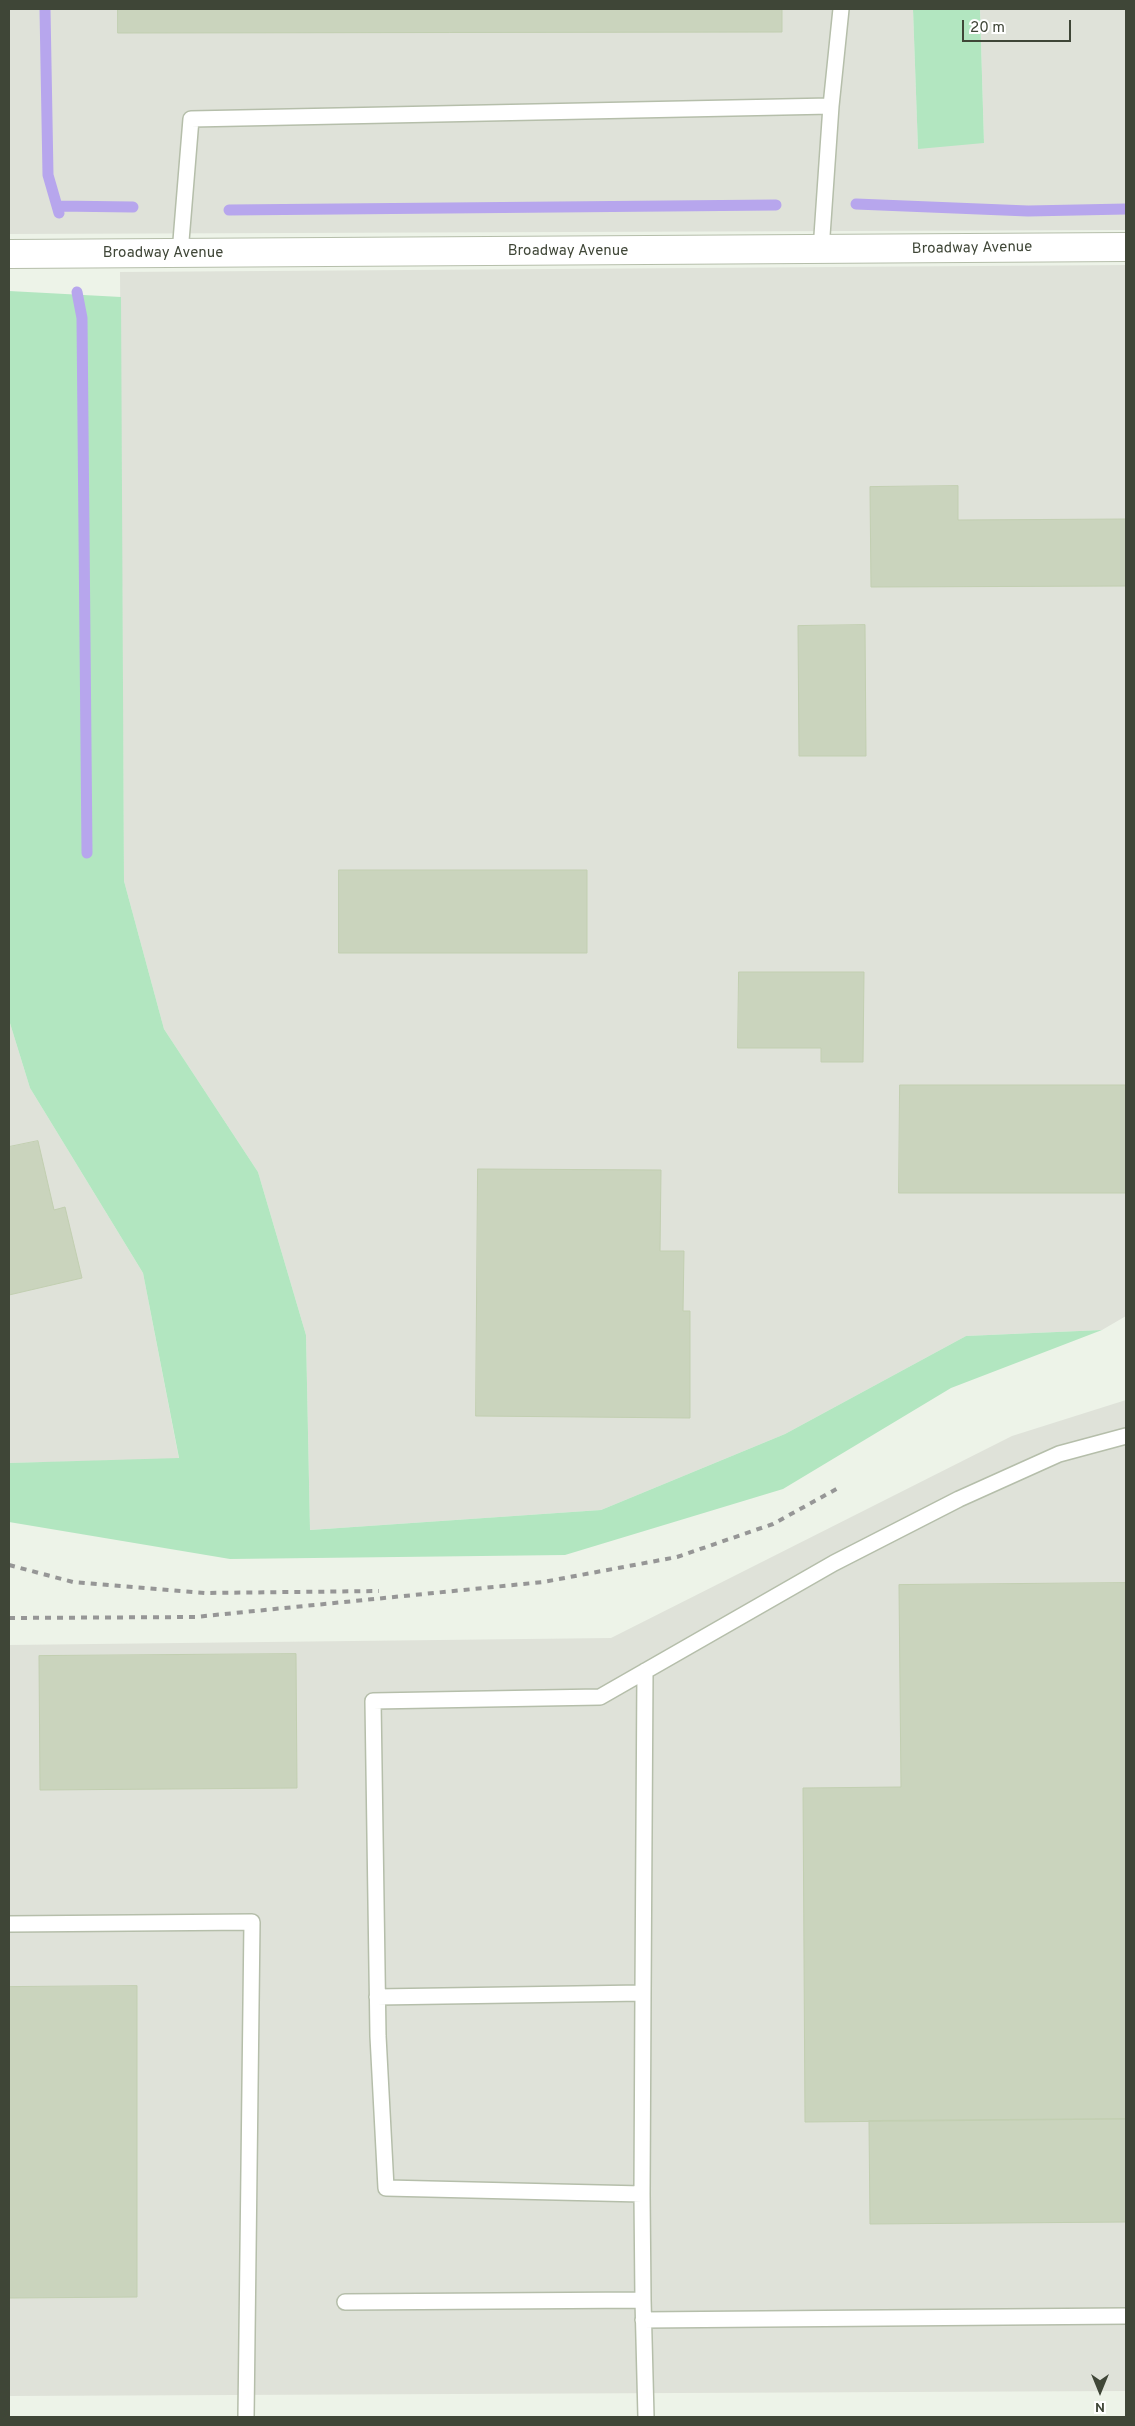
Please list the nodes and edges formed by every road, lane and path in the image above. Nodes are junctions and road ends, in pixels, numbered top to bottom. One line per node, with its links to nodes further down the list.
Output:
1 (841, 9): 2 (lane)
2 (832, 106): 4 (lane); 5 (lane)
3 (1126, 247): 4 (street, Broadway Avenue)
4 (822, 250): 5 (street, Broadway Avenue)
5 (180, 253): 6 (street, Broadway Avenue)
6 (9, 254)
7 (1126, 1436): 8 (lane)
8 (645, 1671): 10 (lane); 11 (lane)
9 (9, 1924): 17 (lane)
10 (643, 1993): 11 (lane); 12 (lane)
11 (377, 1997): 12 (lane)
12 (642, 2194): 13 (lane)
13 (643, 2300): 14 (lane); 16 (lane)
14 (345, 2302)
15 (1126, 2316): 16 (lane)
16 (643, 2320): 18 (lane)
17 (246, 2417)
18 (646, 2417)

